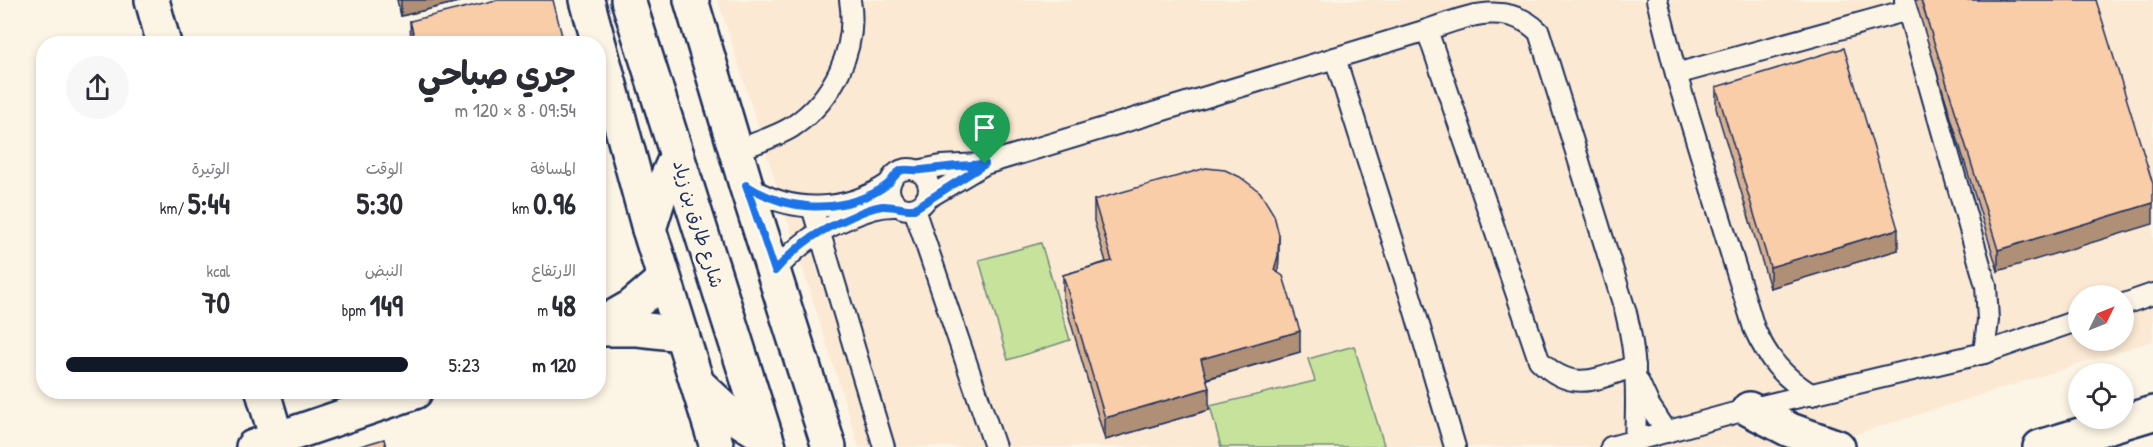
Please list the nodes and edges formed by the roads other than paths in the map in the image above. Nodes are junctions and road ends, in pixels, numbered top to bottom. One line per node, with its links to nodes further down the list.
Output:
1 (152, 0): 9 (main road)
2 (587, 0): 10 (main road)
3 (628, 0): 15 (main road, شارع طارق بن زياد)
4 (691, 0): 14 (main road)
5 (850, 0): 14 (lane)
6 (1657, 0): 13 (lane)
7 (1907, 5): 13 (lane); 32 (lane)
8 (1427, 30): 11 (lane); 33 (lane); 33 (lane)
9 (162, 36)
10 (597, 36)
11 (1335, 57): 16 (lane); 48 (lane)
12 (606, 69): 22 (main road)
13 (1676, 74): 35 (lane)
14 (737, 150): 19 (main road)
15 (677, 155): 22 (main road); 41 (main road, شارع طارق بن زياد)
16 (985, 164): 17 (lane); 20 (lane)
17 (917, 171): 18 (lane); 20 (lane)
18 (890, 183): 20 (lane); 21 (lane)
19 (746, 185): 21 (lane); 24 (main road)
20 (912, 205): 23 (lane); 47 (lane)
21 (812, 207): 23 (lane)
22 (650, 229): 25 (main road)
23 (819, 231): 24 (lane); 46 (lane)
24 (775, 271): 45 (main road)
25 (664, 279): 28 (main road); 31 (main road)
26 (2153, 294): 27 (lane)
27 (2134, 301)
28 (606, 322)
29 (2068, 324): 32 (lane)
30 (606, 327): 31 (main road)
31 (681, 334): 34 (main road)
32 (1984, 353): 35 (lane)
33 (1636, 370): 40 (lane); 42 (lane)
34 (698, 384): 41 (main road); 44 (main road)
35 (1812, 395): 38 (lane)
36 (264, 399): 43 (main road)
37 (394, 399): 43 (main road)
38 (1749, 409): 40 (lane); 50 (main road)
39 (2153, 413): 51 (main road)
40 (1667, 432): 42 (lane)
41 (767, 441)
42 (1635, 441): 49 (lane)
43 (265, 443)
44 (717, 447)
45 (829, 447)
46 (884, 447)
47 (995, 447)
48 (1455, 447)
49 (1611, 447)
50 (1838, 447)
51 (2040, 447)

